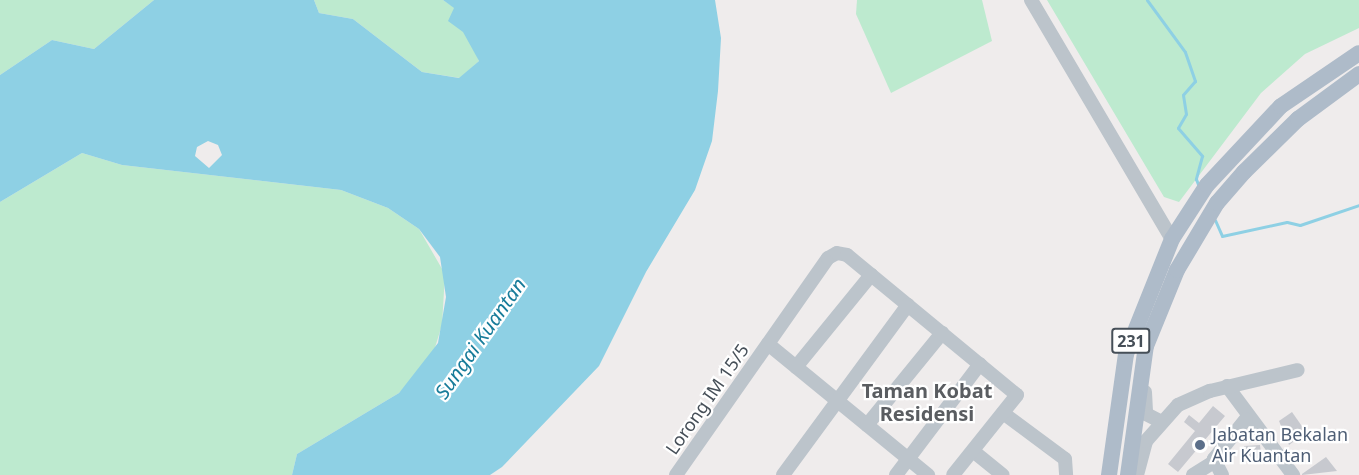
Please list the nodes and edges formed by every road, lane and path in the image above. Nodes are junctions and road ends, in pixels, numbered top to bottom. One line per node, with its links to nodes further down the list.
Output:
1 (1031, 0): 4 (street)
2 (1359, 53): 4 (main road, 231)
3 (1359, 74): 12 (main road, 231)
4 (1172, 239): 29 (main road, 231)
5 (871, 275): 6 (street, Lorong IM 15/5); 8 (street, Lorong IM 15/5); 10 (street)
6 (908, 305): 7 (street, Lorong IM 15/5); 14 (street)
7 (942, 333): 9 (street, Lorong IM 15/5); 18 (street)
8 (768, 344): 10 (street); 22 (street, Lorong IM 15/5)
9 (980, 364): 15 (street, Lorong IM 15/5); 20 (street)
10 (796, 367): 14 (street)
11 (1298, 370): 13 (street)
12 (1142, 371): 17 (street); 30 (main road, 231)
13 (1227, 386): 16 (street); 17 (street)
14 (835, 398): 18 (street); 23 (street)
15 (1003, 413): 19 (street); 28 (street)
16 (1246, 419): 21 (street); 34 (street)
17 (1160, 421): 31 (street)
18 (867, 425): 20 (street)
19 (973, 451): 26 (street); 27 (street)
20 (907, 458): 24 (street); 25 (street)
21 (1214, 462): 32 (street); 33 (street)
22 (676, 475)
23 (783, 475)
24 (896, 475)
25 (928, 475)
26 (953, 475)
27 (1003, 475)
28 (1066, 475)
29 (1109, 475)
30 (1128, 475)
31 (1137, 475)
32 (1193, 475)
33 (1222, 475)
34 (1293, 475)

